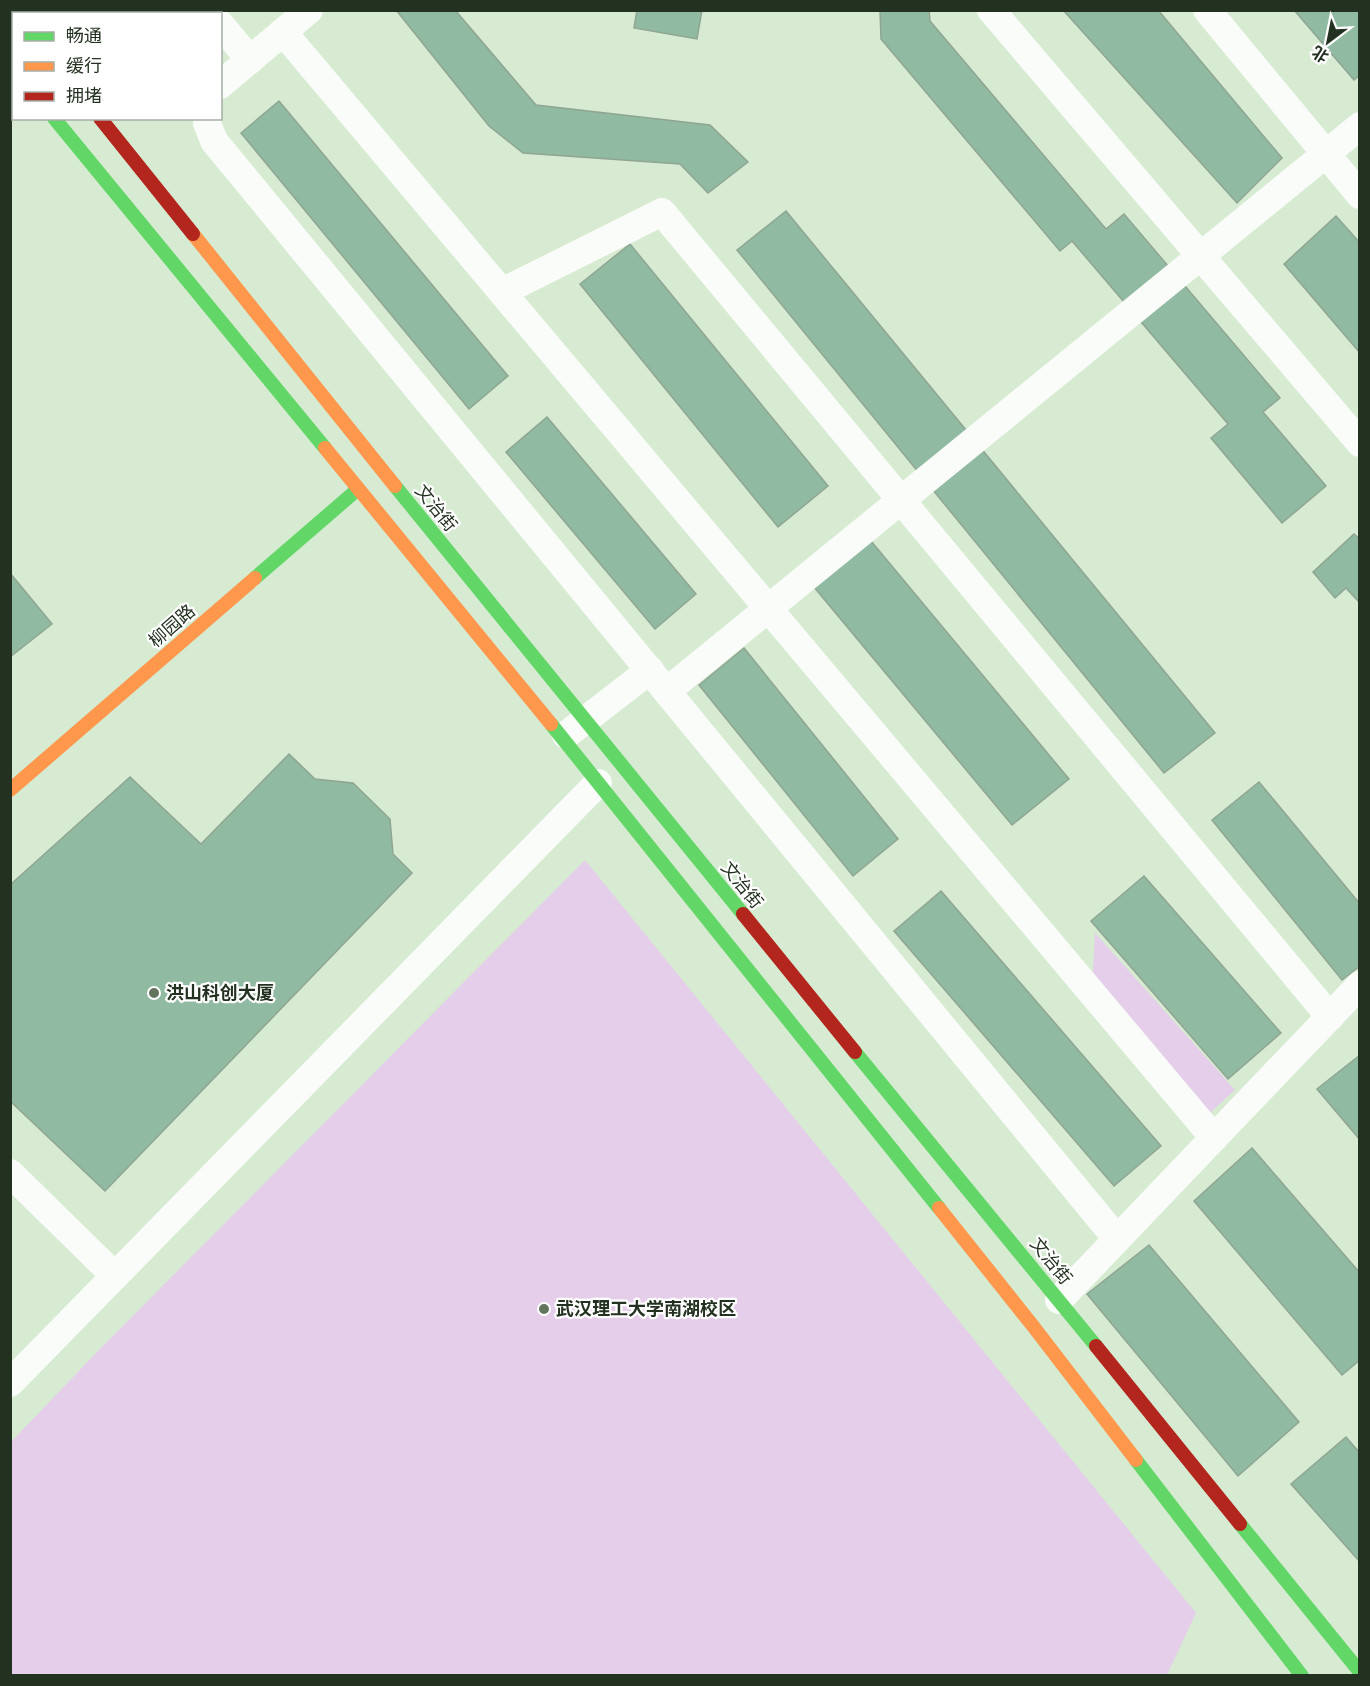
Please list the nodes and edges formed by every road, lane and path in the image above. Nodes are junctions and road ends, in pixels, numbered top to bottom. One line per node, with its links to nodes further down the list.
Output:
1 (309, 10): 5 (street)
2 (991, 10): 14 (street)
3 (1207, 10): 12 (street)
4 (222, 26): 6 (street)
5 (283, 32): 6 (street); 15 (street)
6 (250, 60): 7 (street)
7 (222, 83)
8 (56, 120): 17 (main road)
9 (101, 120): 21 (main road, 文治街)
10 (207, 120): 20 (street)
11 (1359, 126): 12 (street)
12 (1325, 154): 13 (street); 14 (street)
13 (1359, 195)
14 (1200, 256): 16 (street); 18 (street)
15 (502, 292): 18 (street); 19 (street)
16 (1359, 443)
17 (358, 489): 22 (main road); 24 (main road, 柳园路)
18 (901, 500): 19 (street); 26 (street)
19 (769, 608): 20 (street); 27 (street)
20 (659, 681): 21 (street); 29 (street)
21 (584, 721): 22 (street); 31 (main road, 文治街)
22 (562, 738): 23 (main road)
23 (598, 783): 30 (street); 34 (main road)
24 (10, 790)
25 (1359, 986): 26 (street)
26 (1330, 1017): 27 (street)
27 (1214, 1138): 29 (street)
28 (10, 1173): 30 (street)
29 (1117, 1239): 31 (street)
30 (115, 1276): 32 (street)
31 (1059, 1300): 33 (main road, 文治街)
32 (10, 1383)
33 (1359, 1672)
34 (1302, 1676)

